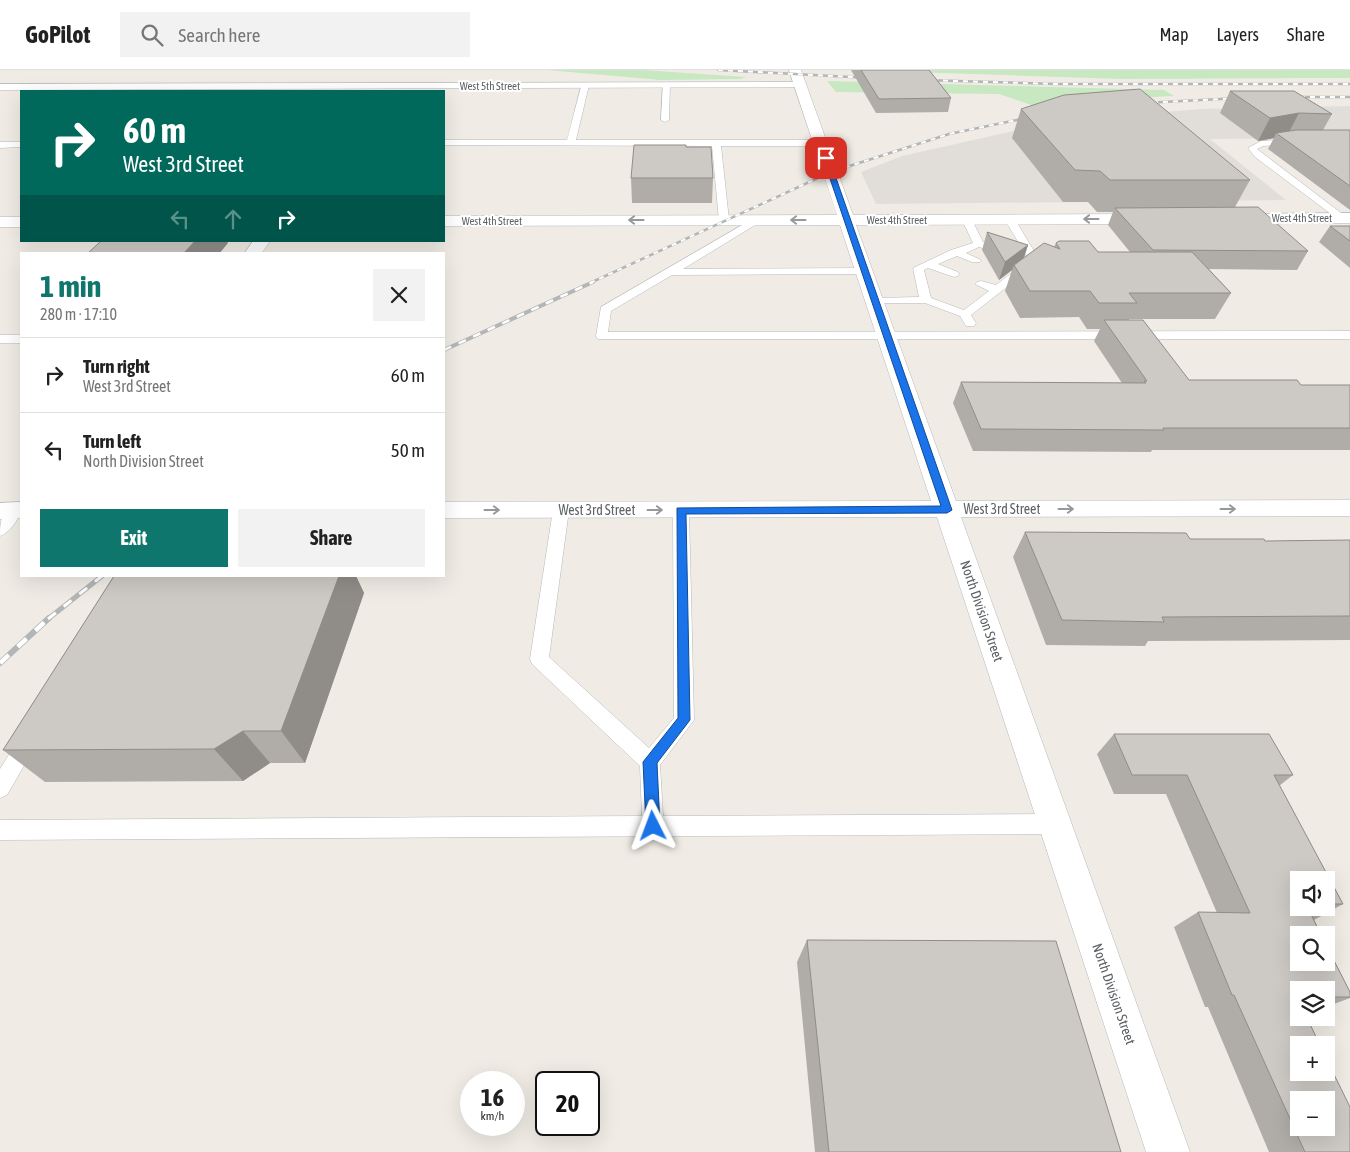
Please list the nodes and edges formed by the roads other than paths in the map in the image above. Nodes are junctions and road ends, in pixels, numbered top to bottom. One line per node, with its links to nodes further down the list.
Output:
1 (391, 75): 6 (main road)
2 (797, 78): 4 (main road, West 5th Street); 12 (main road, North Division Street)
3 (585, 85): 4 (main road, West 5th Street); 6 (main road, West 5th Street); 10 (lane)
4 (666, 85): 7 (lane)
5 (0, 87): 6 (main road, West 5th Street)
6 (381, 89)
7 (666, 120)
8 (1306, 142): 15 (lane)
9 (445, 143): 10 (lane)
10 (571, 143): 11 (lane)
11 (716, 143): 12 (lane); 18 (lane)
12 (820, 143): 20 (main road, North Division Street)
13 (0, 145): 14 (lane)
14 (20, 145)
15 (1346, 218): 17 (main road, West 4th Street)
16 (1166, 219): 22 (main road, West 4th Street, one-way to 22)
17 (1215, 219)
18 (724, 220): 19 (main road, West 4th Street); 23 (main road, West 4th Street, one-way to 23)
19 (756, 220): 20 (main road, West 4th Street, one-way to 19); 35 (lane)
20 (847, 220): 21 (main road, West 4th Street); 34 (main road, North Division Street)
21 (966, 220): 22 (main road, West 4th Street); 27 (lane)
22 (1010, 220): 31 (lane)
23 (445, 221)
24 (0, 222): 25 (main road)
25 (20, 222)
26 (261, 242): 28 (main road)
27 (979, 244): 29 (lane); 31 (lane)
28 (254, 252)
29 (955, 252): 30 (lane); 32 (lane)
30 (976, 260)
31 (1040, 261): 37 (lane)
32 (928, 264): 36 (lane); 40 (lane)
33 (1002, 270): 37 (lane)
34 (865, 271): 35 (lane); 41 (main road, North Division Street)
35 (670, 272): 44 (lane)
36 (954, 274)
37 (1017, 275): 39 (lane)
38 (981, 284): 39 (lane)
39 (998, 290): 42 (lane)
40 (926, 300): 41 (lane); 42 (lane)
41 (875, 301): 44 (main road, North Division Street)
42 (965, 314): 45 (lane)
43 (1350, 335): 45 (lane)
44 (887, 336): 45 (lane); 54 (main road, North Division Street)
45 (976, 336)
46 (0, 339): 47 (lane)
47 (18, 339): 48 (lane)
48 (0, 353)
49 (1350, 508): 54 (main road, West 3rd Street, one-way to 49)
50 (12, 510): 55 (lane)
51 (445, 510): 52 (main road, West 3rd Street, one-way to 52)
52 (561, 510): 53 (main road, West 3rd Street, one-way to 53); 57 (lane)
53 (681, 510): 54 (main road, West 3rd Street); 57 (lane)
54 (947, 510): 59 (main road, North Division Street)
55 (0, 530)
56 (37, 728): 58 (lane)
57 (650, 762): 60 (lane)
58 (0, 788)
59 (1055, 824): 60 (lane); 62 (main road, North Division Street)
60 (653, 826): 61 (lane)
61 (0, 830)
62 (1168, 1152)

